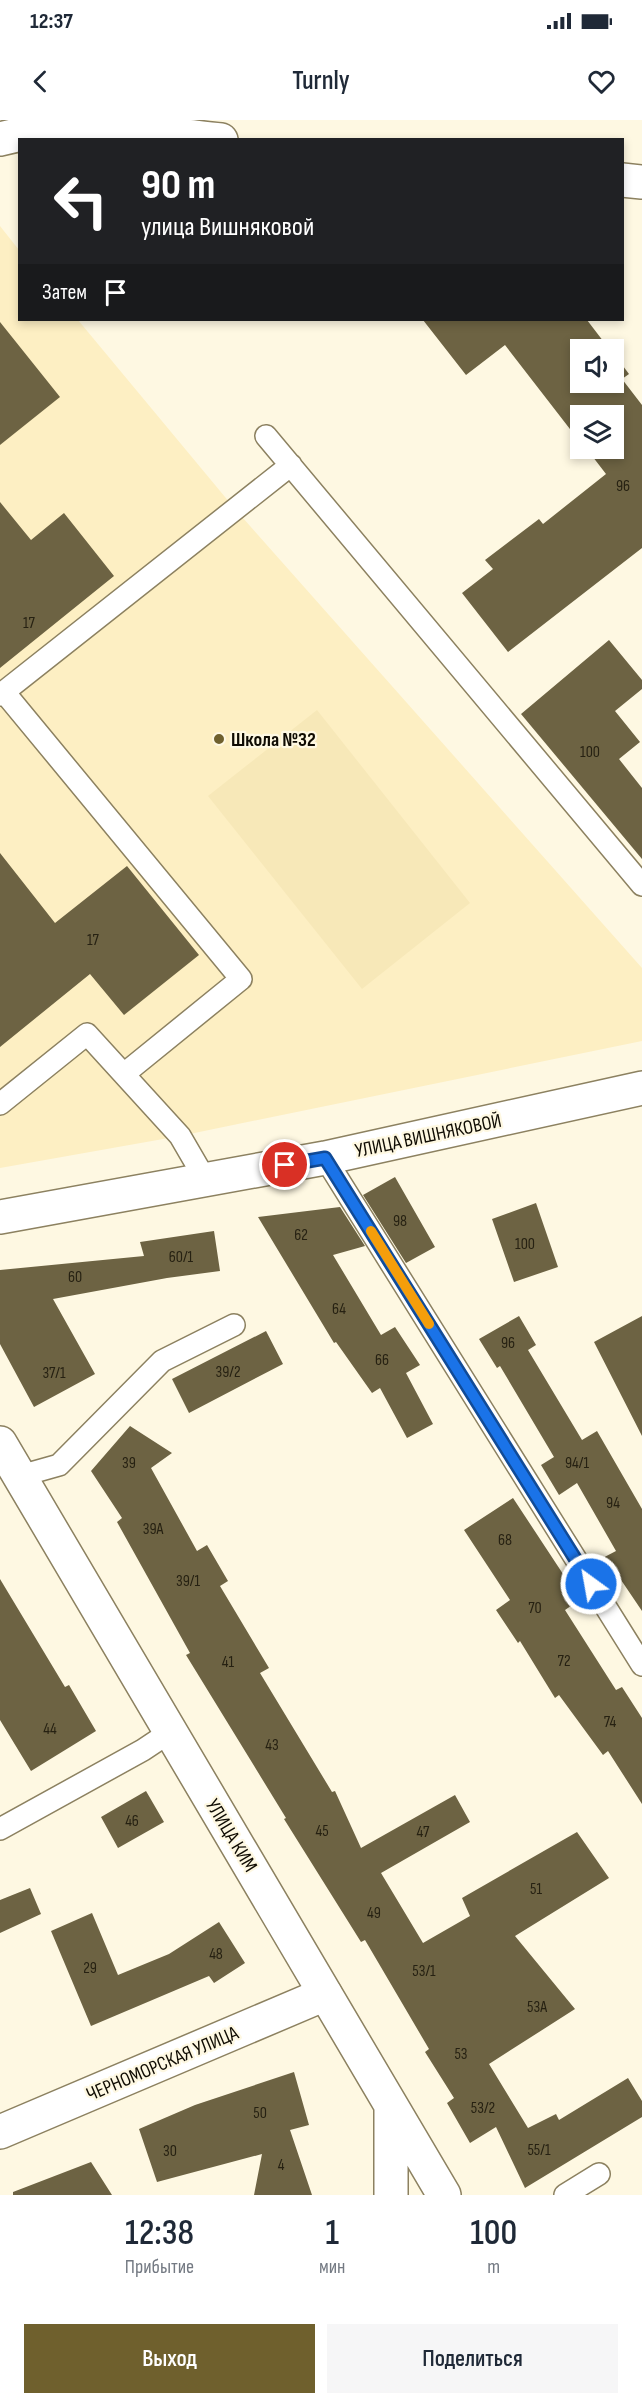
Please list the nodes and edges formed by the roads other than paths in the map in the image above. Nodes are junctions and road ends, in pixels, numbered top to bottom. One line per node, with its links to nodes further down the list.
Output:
1 (92, 123): 2 (street); 3 (street)
2 (206, 138)
3 (0, 139)
4 (624, 180): 5 (street)
5 (642, 182)
6 (266, 436): 7 (lane)
7 (291, 465): 8 (lane); 9 (lane)
8 (2, 694): 10 (lane)
9 (642, 885)
10 (124, 1074): 12 (lane); 14 (lane)
11 (642, 1088): 13 (street, УЛИЦА ВИШНЯКОВОЙ)
12 (0, 1104)
13 (325, 1158): 14 (street, УЛИЦА ВИШНЯКОВОЙ); 19 (lane)
14 (206, 1179): 15 (street, УЛИЦА ВИШНЯКОВОЙ)
15 (0, 1216)
16 (234, 1325): 18 (lane)
17 (0, 1443): 18 (street, УЛИЦА КИМ)
18 (20, 1476): 20 (street, УЛИЦА КИМ)
19 (642, 1665)
20 (170, 1732): 21 (lane); 22 (street, УЛИЦА КИМ)
21 (0, 1829)
22 (325, 1994): 23 (street, УЛИЦА КИМ); 24 (street, ЧЕРНОМОРСКАЯ УЛИЦА)
23 (392, 2106): 26 (street); 27 (street, УЛИЦА КИМ)
24 (0, 2132)
25 (599, 2174): 28 (lane)
26 (391, 2195)
27 (444, 2195)
28 (565, 2195)

